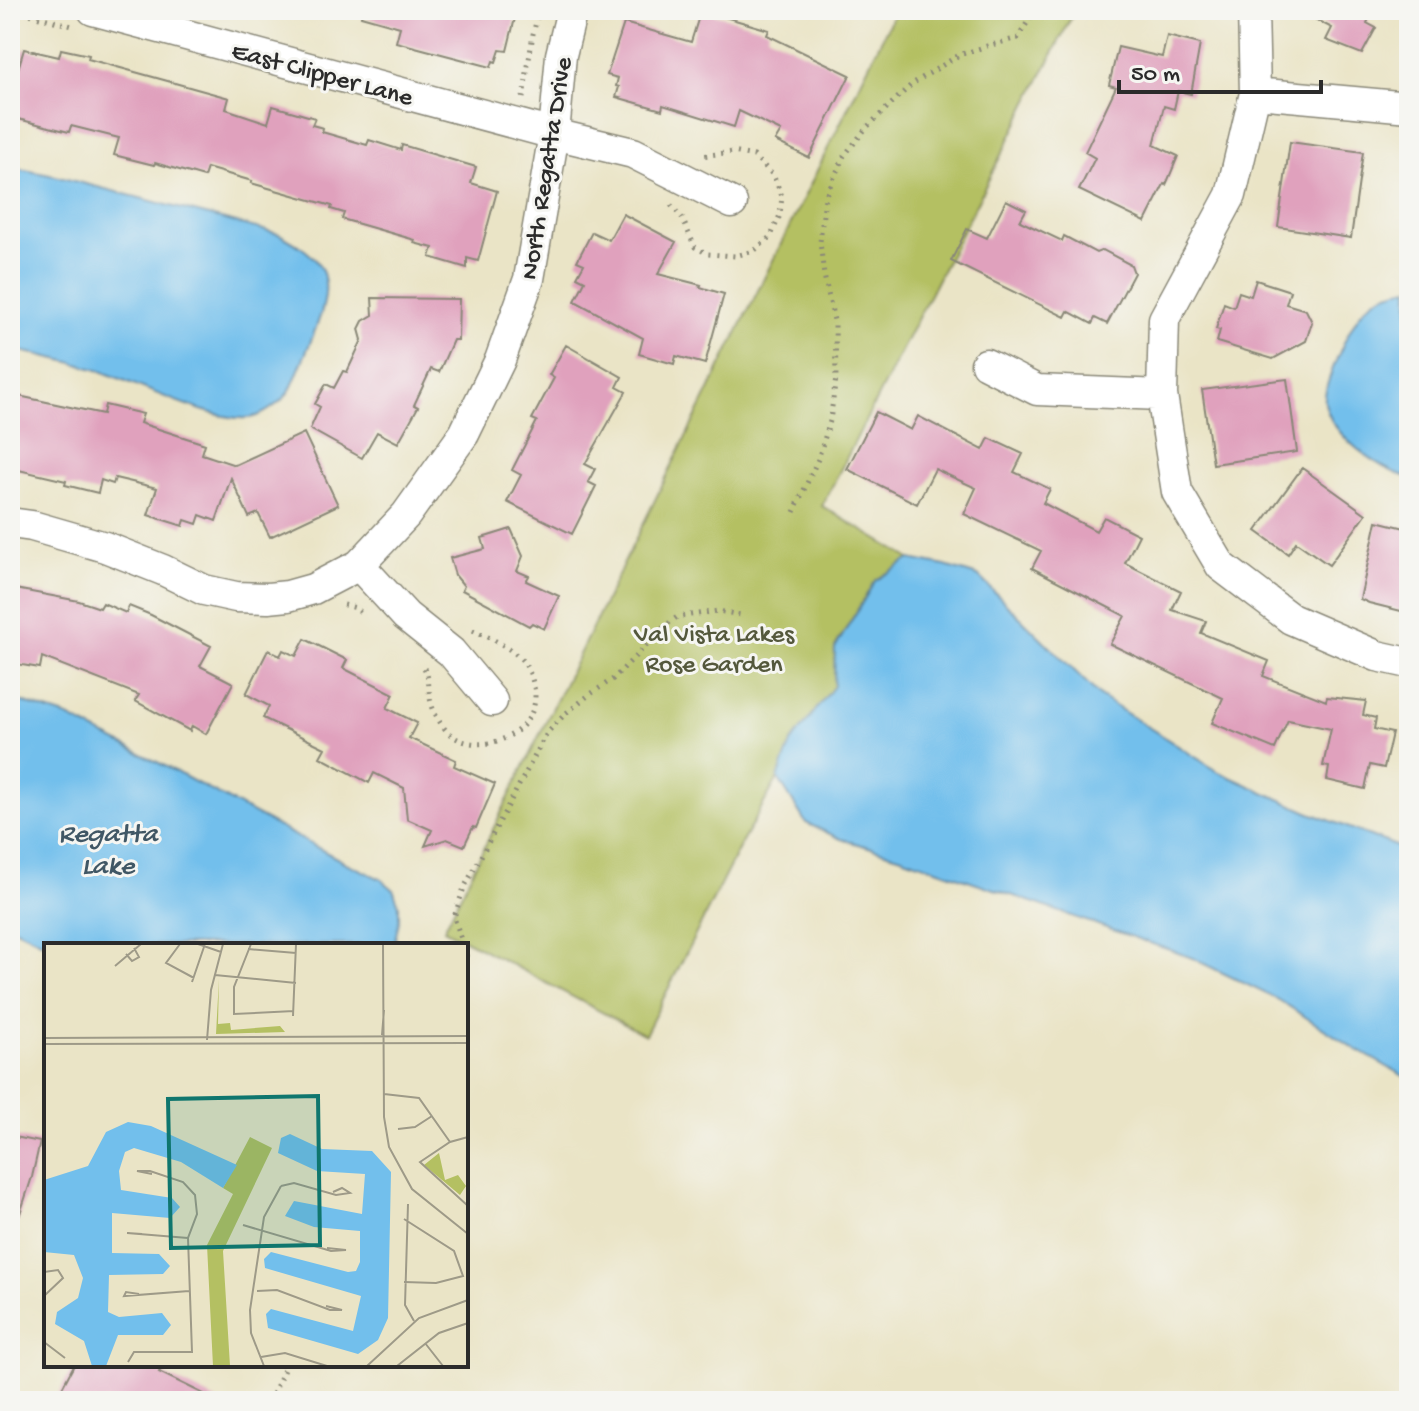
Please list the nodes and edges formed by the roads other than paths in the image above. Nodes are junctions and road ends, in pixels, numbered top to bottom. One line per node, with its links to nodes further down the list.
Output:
1 (93, 10): 6 (street, East Clipper Lane)
2 (572, 10): 6 (street, North Regatta Drive)
3 (1253, 10): 4 (street)
4 (1255, 93): 5 (street); 9 (street)
5 (1409, 107)
6 (554, 134): 7 (street, East Clipper Lane); 11 (street, North Regatta Drive)
7 (732, 203)
8 (986, 364): 9 (street)
9 (1162, 395): 12 (street)
10 (10, 523): 11 (street, North Regatta Drive)
11 (359, 565): 13 (street)
12 (1409, 663)
13 (492, 701)

